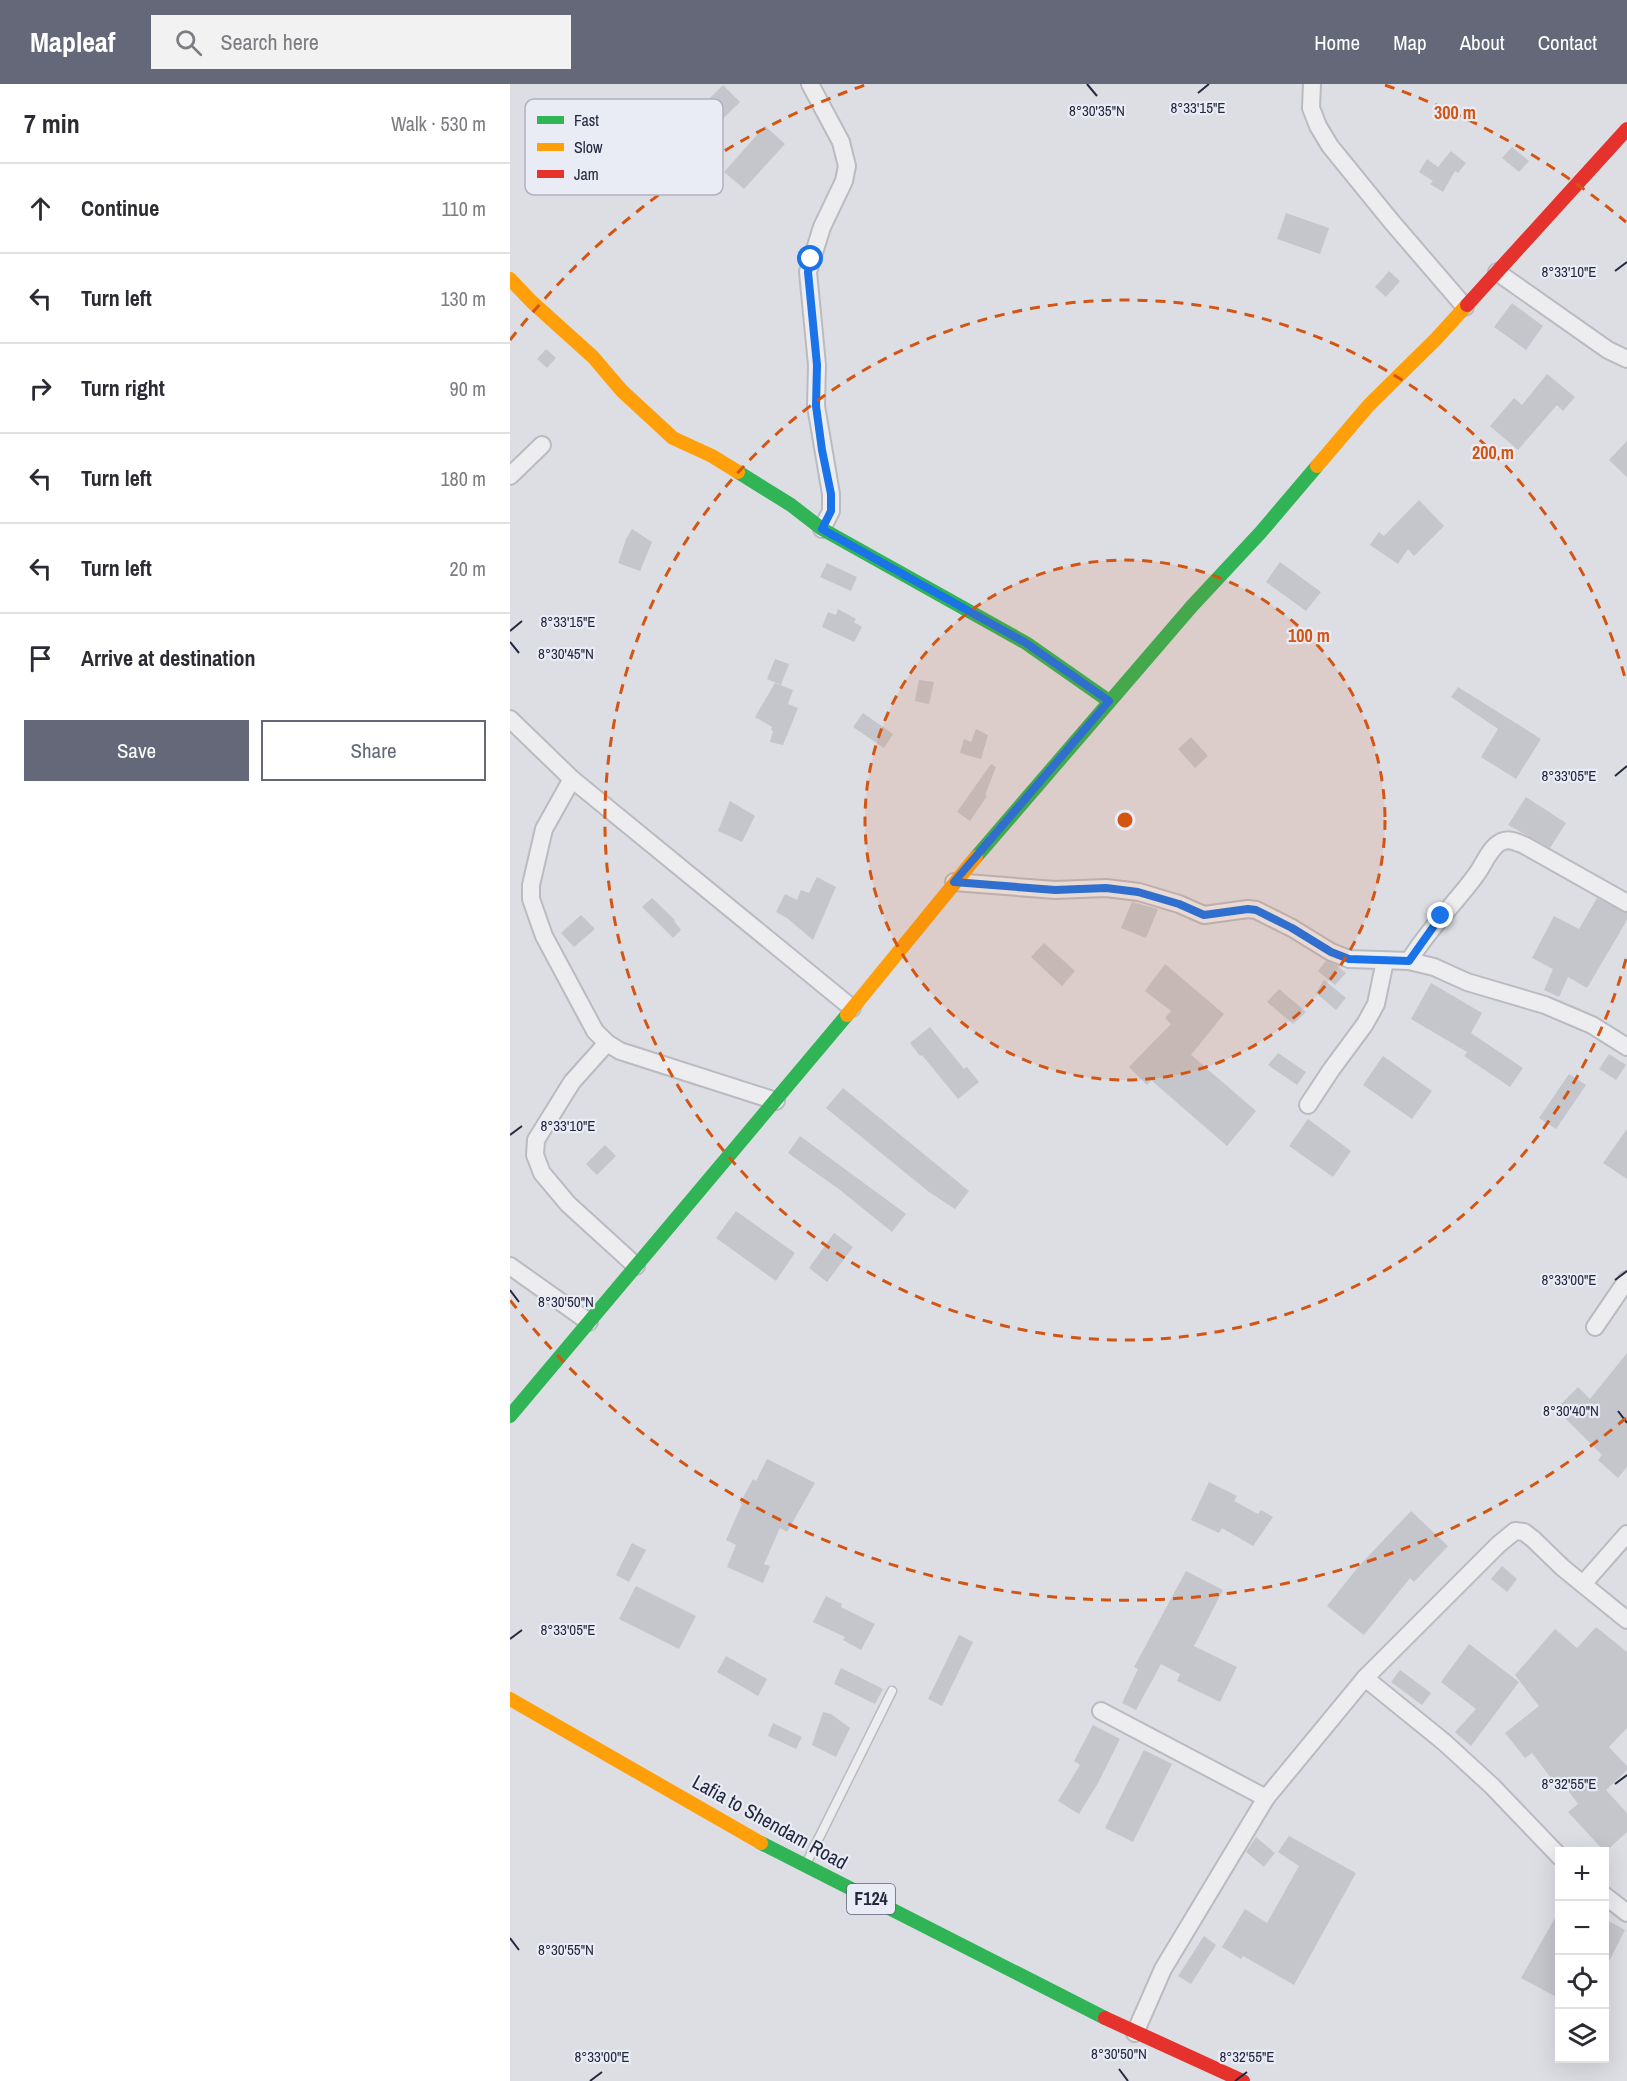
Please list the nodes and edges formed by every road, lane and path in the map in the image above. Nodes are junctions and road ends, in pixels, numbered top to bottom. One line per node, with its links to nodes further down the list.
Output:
1 (810, 84): 10 (street)
2 (1312, 84): 6 (street)
3 (1627, 129): 4 (street)
4 (1497, 272): 6 (street); 7 (street)
5 (510, 279): 10 (street)
6 (1465, 307): 11 (street)
7 (1626, 358)
8 (542, 445): 9 (street)
9 (510, 476)
10 (822, 529): 11 (street)
11 (1109, 701): 14 (street)
12 (510, 719): 13 (street)
13 (572, 779): 18 (street); 19 (street)
14 (954, 882): 16 (street); 18 (street)
15 (1627, 903): 17 (street)
16 (1384, 961): 17 (street); 22 (street)
17 (1409, 961): 20 (street)
18 (852, 1008): 21 (street)
19 (607, 1043): 21 (street); 24 (street)
20 (1627, 1047)
21 (776, 1101): 24 (street)
22 (1308, 1105)
23 (510, 1266): 26 (street)
24 (636, 1266): 26 (street)
25 (1627, 1280): 27 (street)
26 (589, 1322): 28 (street)
27 (1595, 1327)
28 (510, 1416)
29 (1627, 1534): 30 (street)
30 (1583, 1584): 31 (street); 32 (street)
31 (1627, 1620)
32 (1365, 1678): 36 (street); 37 (street)
33 (892, 1691): 38 (lane)
34 (510, 1699): 38 (street, Lafia to Shendam Road / F124)
35 (1101, 1711): 36 (street)
36 (1266, 1798): 41 (street)
37 (1555, 1852)
38 (806, 1865): 41 (street, Lafia to Shendam Road / F124)
39 (1609, 1897): 40 (street)
40 (1627, 1913)
41 (1134, 2033): 42 (street, Lafia to Shendam Road / F124)
42 (1243, 2081)

